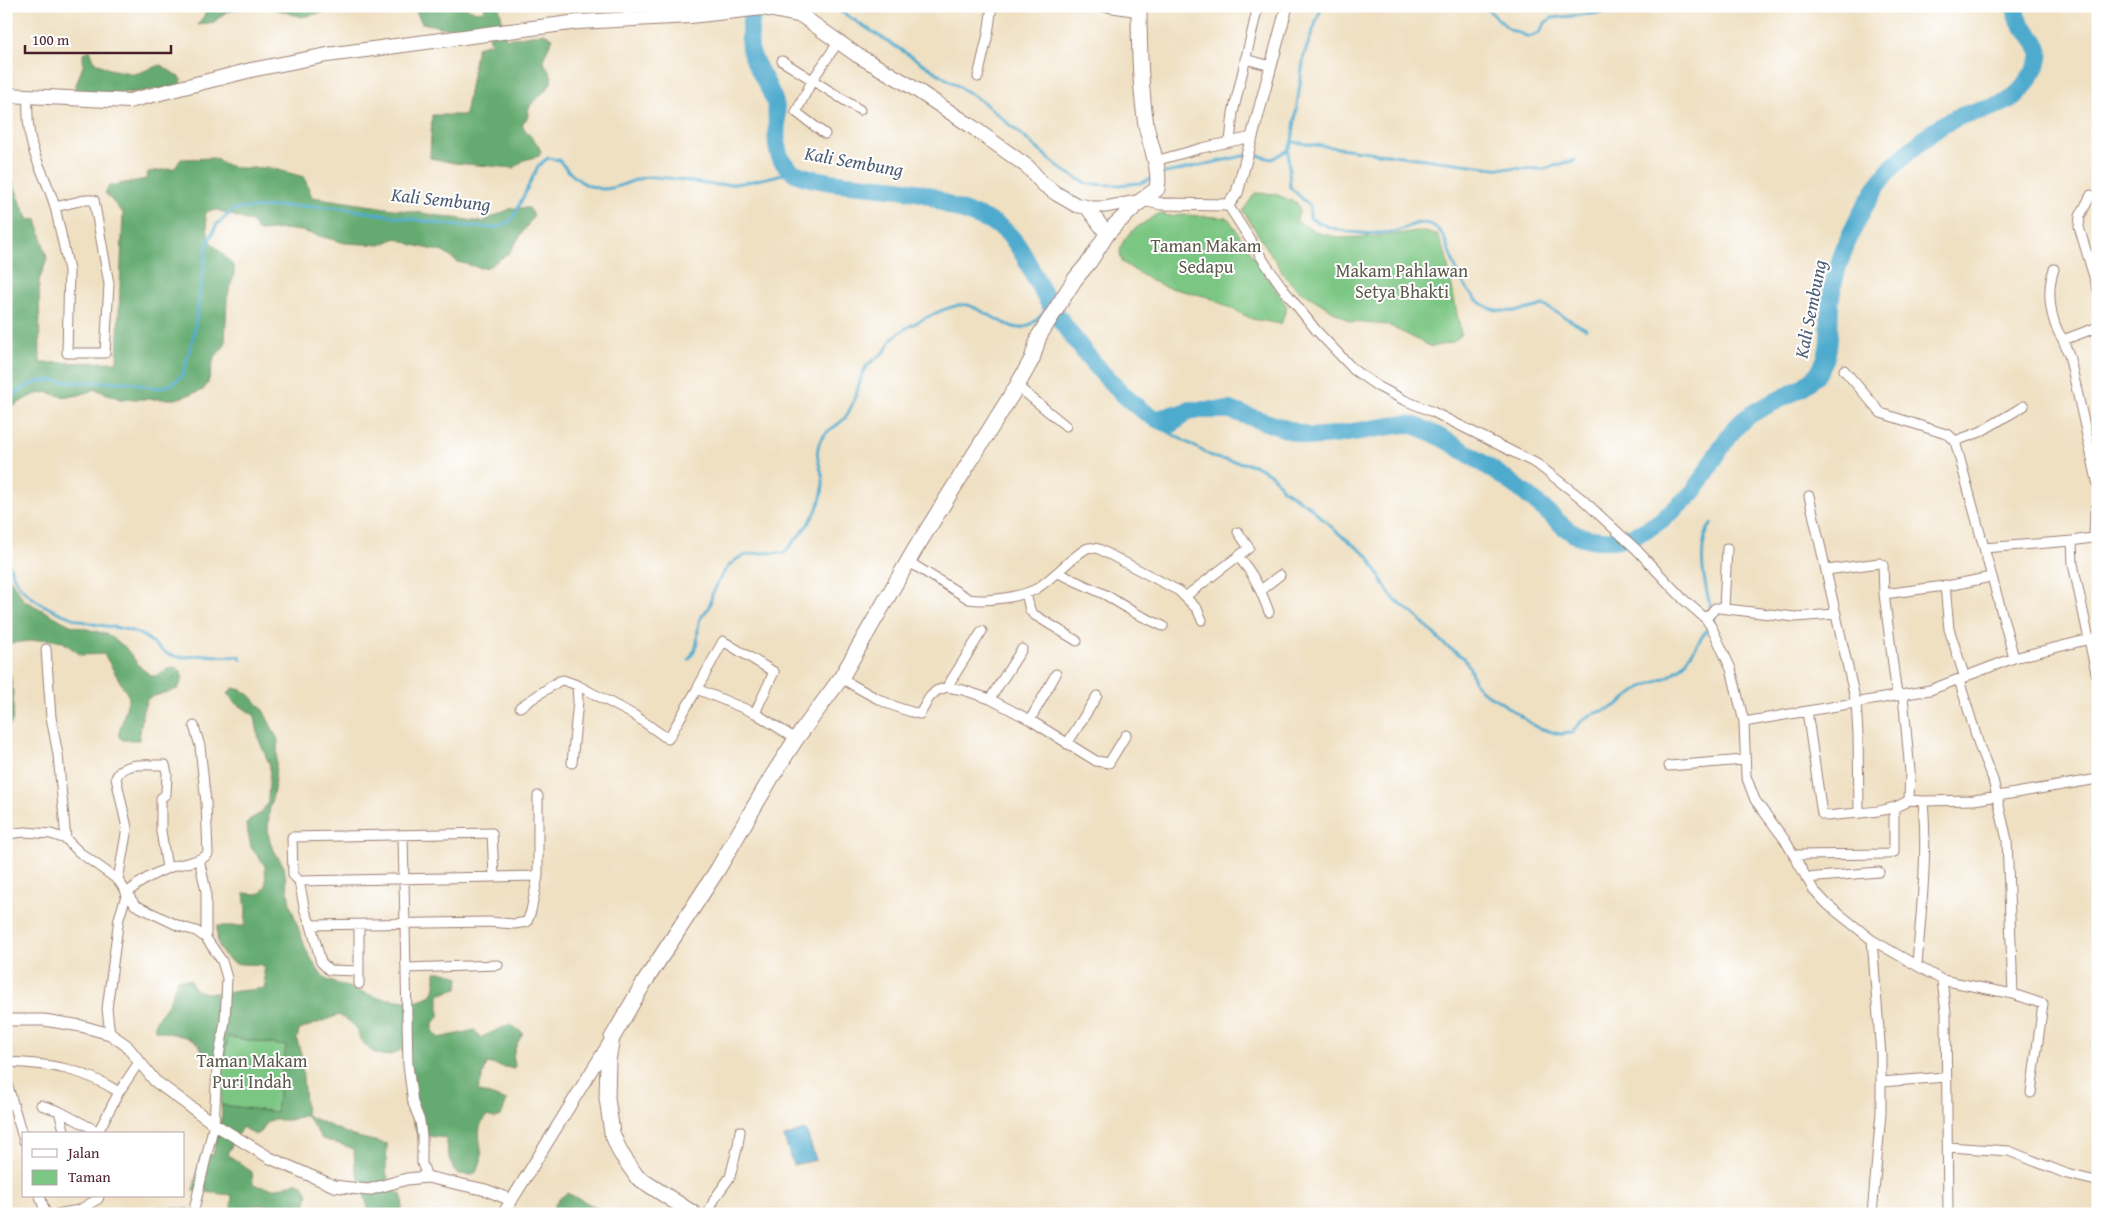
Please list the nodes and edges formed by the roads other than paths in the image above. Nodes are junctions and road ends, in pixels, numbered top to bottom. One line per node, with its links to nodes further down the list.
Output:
1 (992, 6): 11 (street)
2 (1100, 6): 6 (street)
3 (1258, 6): 8 (street)
4 (1287, 6): 10 (street)
5 (763, 8): 7 (main road); 14 (main road)
6 (1139, 9): 19 (main road)
7 (839, 41): 12 (street); 24 (main road)
8 (1245, 57): 10 (street); 18 (street)
9 (782, 61): 12 (street)
10 (1271, 66): 17 (street)
11 (978, 77)
12 (813, 79): 15 (street); 16 (street)
13 (6, 95): 14 (main road)
14 (28, 96): 23 (street)
15 (860, 110)
16 (825, 134)
17 (1251, 141): 18 (street); 22 (street)
18 (1230, 142): 19 (street)
19 (1155, 162): 21 (main road)
20 (2091, 195): 27 (street)
21 (1142, 200): 22 (street); 24 (street); 25 (main road)
22 (1228, 205): 58 (street)
23 (55, 207): 23 (street)
24 (1087, 207): 25 (main road)
25 (1107, 234): 33 (main road)
26 (2098, 254): 27 (street)
27 (2088, 257): 29 (street)
28 (2054, 269): 31 (street)
29 (2098, 290)
30 (2098, 327): 31 (street)
31 (2064, 340): 37 (street)
32 (1844, 370): 36 (street)
33 (1017, 386): 35 (street); 46 (main road)
34 (2024, 406): 36 (street)
35 (1066, 426)
36 (1955, 441): 44 (street)
37 (2098, 484)
38 (1809, 496): 47 (street)
39 (2098, 504): 41 (street)
40 (1238, 532): 45 (street)
41 (2096, 538): 42 (street)
42 (2072, 541): 44 (street); 62 (street)
43 (1727, 548): 58 (street)
44 (1984, 548): 50 (street)
45 (1239, 558): 52 (street); 55 (street)
46 (909, 562): 53 (street); 68 (main road)
47 (1827, 570): 54 (street); 57 (street)
48 (1058, 573): 53 (street); 55 (street); 60 (street)
49 (1280, 575): 52 (street)
50 (1991, 577): 51 (street); 66 (street)
51 (1945, 586): 54 (street); 69 (street)
52 (1261, 590): 56 (street)
53 (1026, 593): 63 (street)
54 (1884, 594): 74 (street)
55 (1186, 596): 59 (street)
56 (1269, 612)
57 (1836, 614): 58 (street); 77 (street)
58 (1712, 617): 82 (street)
59 (1202, 620)
60 (1163, 626)
61 (982, 630): 72 (street)
62 (2094, 638): 66 (street); 70 (street)
63 (1077, 641)
64 (46, 649): 99 (street)
65 (1022, 649): 76 (street)
66 (2014, 658): 69 (street)
67 (1056, 674): 81 (street)
68 (841, 678): 72 (street); 85 (main road)
69 (1962, 679): 74 (street); 92 (street)
70 (2098, 682)
71 (577, 685): 73 (street); 78 (street); 88 (street)
72 (947, 687): 76 (street)
73 (697, 689): 80 (street); 80 (street)
74 (1900, 695): 77 (street); 93 (street)
75 (1096, 696): 86 (street)
76 (990, 699): 81 (street)
77 (1856, 703): 79 (street); 96 (street)
78 (520, 707)
79 (1807, 711): 82 (street); 96 (street)
80 (754, 713): 85 (street)
81 (1030, 720): 86 (street)
82 (1744, 722): 87 (street)
83 (194, 726): 101 (street)
84 (1126, 735): 86 (street)
85 (796, 739): 125 (main road)
86 (1067, 744)
87 (1744, 760): 89 (street); 100 (street)
88 (572, 762)
89 (1669, 766)
90 (2098, 779): 92 (street)
91 (538, 796): 104 (street)
92 (1997, 796): 94 (street); 122 (street)
93 (1909, 800): 94 (street); 95 (street)
94 (1923, 801): 117 (street)
95 (1894, 808): 96 (street); 100 (street)
96 (1859, 812)
97 (6, 834): 99 (street)
98 (403, 834): 105 (street); 106 (street); 109 (street)
99 (66, 839): 108 (street)
100 (1794, 855): 107 (street)
101 (199, 859): 102 (street); 114 (street)
102 (168, 868): 108 (street); 110 (street)
103 (1879, 872): 107 (street)
104 (538, 876): 105 (street); 111 (street)
105 (494, 877): 106 (street)
106 (405, 878): 109 (street); 111 (street)
107 (1806, 878): 115 (street)
108 (118, 880): 110 (street)
109 (299, 881): 112 (street)
110 (127, 893): 114 (street); 124 (street)
111 (406, 924): 113 (street); 118 (street)
112 (311, 925): 113 (street); 119 (street)
113 (359, 925): 119 (street)
114 (206, 938): 135 (street)
115 (1872, 940): 117 (street); 130 (street)
116 (498, 965): 118 (street)
117 (1917, 965): 120 (street)
118 (406, 968): 141 (street)
119 (359, 971): 121 (street)
120 (1942, 980): 122 (street); 129 (street)
121 (359, 984)
122 (2013, 994): 132 (street)
123 (6, 1020): 124 (street)
124 (110, 1034): 128 (street)
125 (612, 1038): 145 (street); 150 (main road)
126 (6, 1052): 127 (street)
127 (7, 1062): 131 (street); 139 (street)
128 (139, 1062): 131 (street); 135 (street)
129 (1946, 1077): 130 (street); 140 (street)
130 (1881, 1082): 152 (street)
131 (119, 1092): 138 (street)
132 (2031, 1093)
133 (41, 1105): 134 (street)
134 (59, 1111): 137 (street); 138 (street)
135 (214, 1124): 141 (street); 148 (street)
136 (740, 1130): 151 (street)
137 (64, 1132)
138 (97, 1132)
139 (22, 1133)
140 (1948, 1147): 142 (street); 153 (street)
141 (427, 1177): 145 (street)
142 (2096, 1181)
143 (41, 1198): 146 (street)
144 (98, 1198): 147 (street)
145 (511, 1200): 149 (street)
146 (48, 1214)
147 (57, 1214)
148 (193, 1214)
149 (503, 1214)
150 (694, 1214)
151 (708, 1214)
152 (1872, 1214)
153 (1948, 1214)

